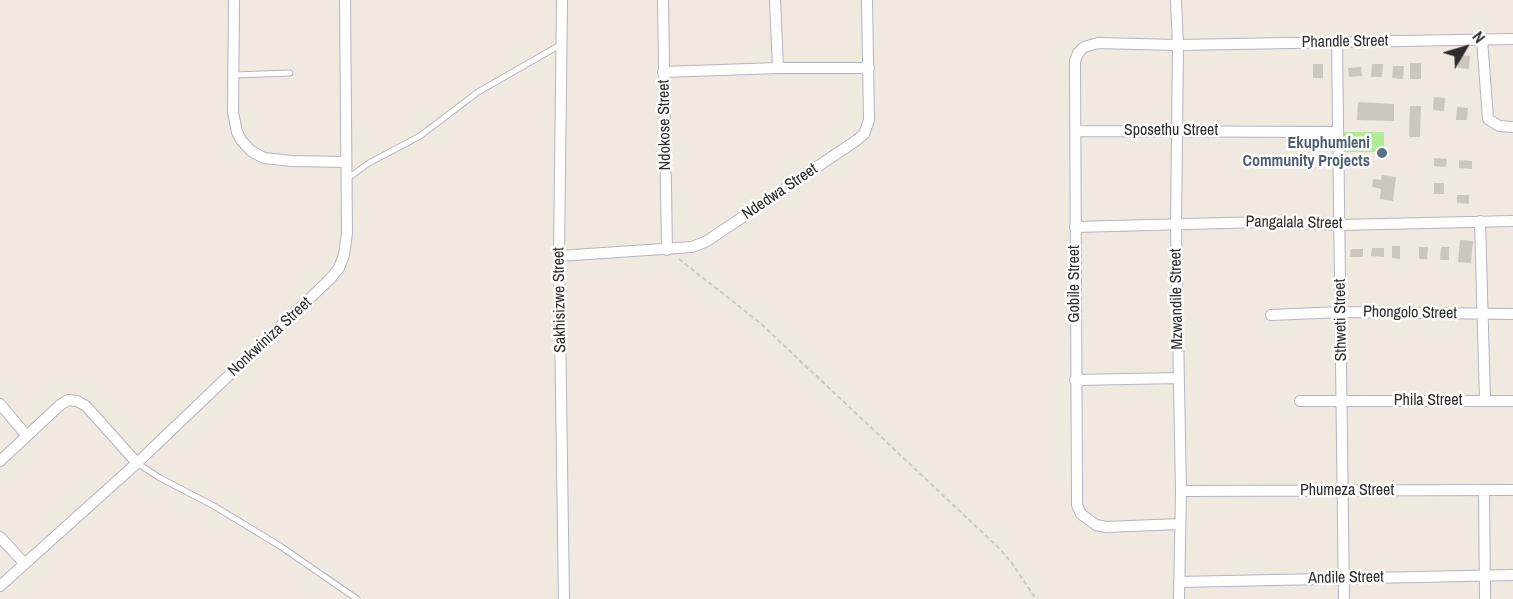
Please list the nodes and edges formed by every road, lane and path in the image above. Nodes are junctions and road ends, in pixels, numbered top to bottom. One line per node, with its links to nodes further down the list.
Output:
1 (234, 0): 17 (street)
2 (345, 0): 22 (street, Nonkwiniza Street)
3 (562, 0): 11 (street, Sakhisizwe Street)
4 (663, 0): 15 (street, Ndokose Street)
5 (775, 0): 13 (street)
6 (867, 0): 14 (street, Ndedwa Street)
7 (1176, 0): 12 (street, Mzwandile Street)
8 (1482, 39): 9 (street, Phandle Street); 10 (street, Phandle Street); 18 (street)
9 (1513, 39)
10 (1337, 42): 12 (street, Phandle Street); 21 (street, Sthweti Street)
11 (561, 45): 23 (lane); 30 (street, Sakhisizwe Street)
12 (1178, 45): 19 (street, Mzwandile Street); 20 (street, Gobile Street)
13 (778, 68): 14 (street); 15 (street)
14 (869, 68): 29 (street, Ndedwa Street)
15 (663, 72): 29 (street, Ndokose Street)
16 (290, 73): 17 (lane)
17 (234, 75): 22 (street)
18 (1513, 127)
19 (1176, 130): 20 (street, Sposethu Street); 21 (street, Sposethu Street); 26 (street, Mzwandile Street)
20 (1076, 131): 28 (street, Gobile Street)
21 (1338, 132): 27 (street, Sthweti Street)
22 (346, 162): 23 (street, Nonkwiniza Street)
23 (346, 179): 44 (street, Nonkwiniza Street)
24 (1513, 220): 25 (street, Pangalala Street)
25 (1480, 221): 27 (street, Pangalala Street); 34 (street)
26 (1176, 225): 27 (street, Pangalala Street); 28 (street, Pangalala Street); 35 (street, Mzwandile Street)
27 (1339, 225): 31 (street, Sthweti Street)
28 (1075, 227): 36 (street, Gobile Street)
29 (667, 250): 30 (street, Ndedwa Street); 59 (path)
30 (559, 256): 58 (street, Sakhisizwe Street)
31 (1341, 312): 33 (street, Phongolo Street); 34 (street, Phongolo Street); 40 (street, Sthweti Street)
32 (1513, 314): 34 (street, Phongolo Street)
33 (1271, 315)
34 (1482, 315): 39 (street)
35 (1179, 378): 36 (street); 47 (street, Mzwandile Street)
36 (1075, 381): 49 (street, Gobile Street)
37 (1513, 400): 39 (street, Phila Street)
38 (1300, 401): 40 (street, Phila Street)
39 (1485, 401): 40 (street, Phila Street)
40 (1342, 402): 48 (street, Sthweti Street)
41 (0, 404): 42 (street)
42 (27, 436): 43 (street); 44 (street)
43 (0, 461)
44 (136, 463): 51 (street, Nonkwiniza Street); 57 (lane)
45 (1484, 490): 46 (street, Phumeza Street); 48 (street, Phumeza Street); 52 (street)
46 (1513, 490)
47 (1181, 491): 48 (street, Phumeza Street); 49 (street, Mzwandile Street)
48 (1341, 491): 54 (street, Sthweti Street)
49 (1180, 524): 55 (street, Mzwandile Street)
50 (0, 537): 51 (street)
51 (24, 563): 56 (street, Nonkwiniza Street)
52 (1485, 576): 53 (street, Andile Street); 54 (street, Andile Street); 62 (street)
53 (1513, 576)
54 (1343, 578): 55 (street, Andile Street); 61 (street, Sthweti Street)
55 (1179, 582): 60 (street, Mzwandile Street)
56 (0, 586)
57 (357, 599)
58 (564, 599)
59 (1036, 599)
60 (1179, 599)
61 (1344, 599)
62 (1485, 599)

